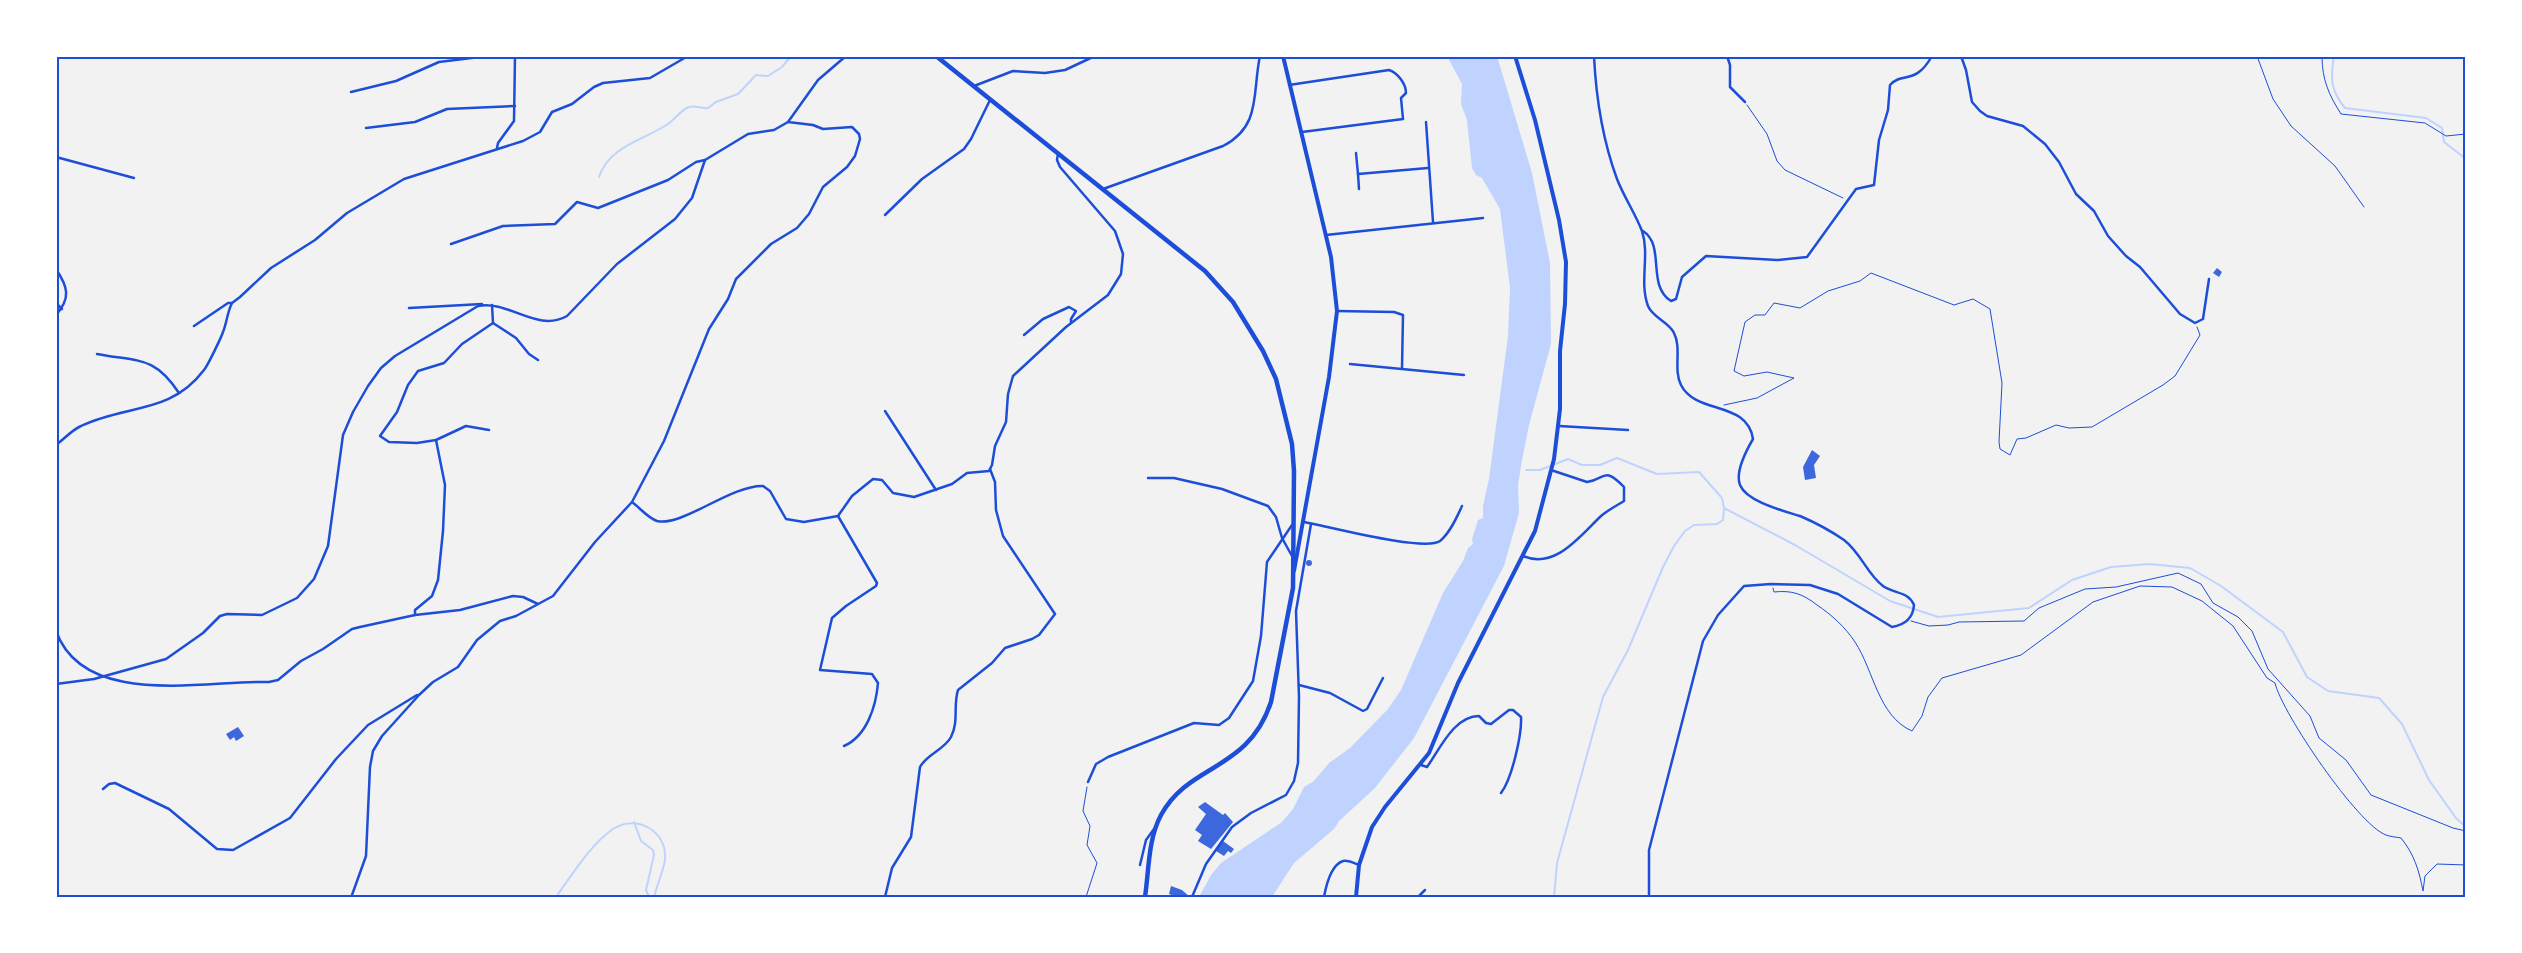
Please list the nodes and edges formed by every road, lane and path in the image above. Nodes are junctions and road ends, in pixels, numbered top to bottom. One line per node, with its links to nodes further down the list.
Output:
1 (488, 56): 18 (street)
2 (515, 56): 21 (street)
3 (688, 56): 27 (street)
4 (846, 56): 22 (street)
5 (936, 56): 17 (main road)
6 (1095, 56): 17 (street)
7 (1260, 56): 35 (street)
8 (1283, 56): 16 (street)
9 (1515, 56): 68 (street)
10 (1594, 56): 42 (street)
11 (1727, 56): 20 (street)
12 (1932, 56): 37 (street)
13 (1960, 56): 55 (street)
14 (2257, 56): 38 (path)
15 (2322, 56): 26 (path)
16 (1289, 85): 25 (street); 25 (street)
17 (973, 86): 19 (main road)
18 (351, 92)
19 (990, 100): 28 (main road); 39 (street)
20 (1745, 102): 37 (path)
21 (515, 106): 24 (street); 27 (street)
22 (788, 122): 31 (street); 77 (street)
23 (1426, 122): 32 (street)
24 (366, 128)
25 (1300, 132): 43 (street)
26 (2466, 134)
27 (497, 148): 48 (street)
28 (1058, 154): 35 (main road); 57 (street)
29 (1356, 154): 33 (street)
30 (56, 157): 34 (street)
31 (706, 160): 44 (street); 50 (street)
32 (1429, 168): 33 (street); 41 (street)
33 (1358, 174): 36 (street)
34 (134, 178)
35 (1101, 189): 80 (main road)
36 (1359, 189)
37 (1848, 202): 42 (street)
38 (2364, 207)
39 (885, 215)
40 (1483, 218): 41 (street)
41 (1433, 222): 43 (street)
42 (1642, 230): 66 (street)
43 (1326, 235): 53 (street)
44 (451, 244)
45 (56, 269): 51 (street)
46 (2209, 279): 55 (street)
47 (56, 303): 51 (street)
48 (232, 303): 58 (street); 65 (street)
49 (484, 305): 50 (street); 52 (street); 92 (street)
50 (492, 305): 56 (street)
51 (62, 308): 54 (street)
52 (410, 308)
53 (1337, 310): 63 (street); 81 (street)
54 (56, 315)
55 (2195, 323): 66 (path)
56 (493, 324): 61 (street); 71 (street)
57 (1072, 324): 59 (street); 73 (street)
58 (194, 326)
59 (1024, 335)
60 (97, 354): 65 (street)
61 (538, 360)
62 (1350, 364): 63 (street)
63 (1402, 368): 64 (street)
64 (1464, 375)
65 (179, 393): 72 (street)
66 (1716, 406): 90 (street)
67 (885, 411): 76 (street)
68 (1559, 426): 70 (street); 74 (street)
69 (489, 430): 71 (street)
70 (1628, 430)
71 (436, 440): 89 (street)
72 (56, 445)
73 (990, 469): 76 (street); 109 (street)
74 (1551, 470): 84 (street); 84 (street)
75 (1148, 478): 83 (street)
76 (936, 490): 79 (street)
77 (632, 502): 79 (street); 88 (street)
78 (1462, 506): 82 (street)
79 (838, 516): 97 (street)
80 (1294, 521): 83 (street); 85 (main road)
81 (1304, 522): 82 (street); 86 (street)
82 (1311, 524): 95 (street)
83 (1282, 538): 85 (street); 99 (street)
84 (1523, 556): 98 (street)
85 (1293, 559): 86 (main road)
86 (1293, 575): 102 (main road)
87 (1771, 584): 90 (street); 106 (path); 116 (street)
88 (538, 604): 89 (street); 96 (street)
89 (415, 615): 92 (street)
90 (1908, 620): 103 (path)
91 (57, 634): 92 (street)
92 (99, 675): 94 (street)
93 (1383, 678): 95 (street)
94 (56, 684)
95 (1298, 685): 112 (street)
96 (419, 695): 100 (street); 108 (street)
97 (844, 746)
98 (1421, 765): 101 (street); 105 (street)
99 (1088, 782): 110 (path)
100 (103, 789)
101 (1501, 793)
102 (1155, 828): 104 (street); 111 (main road)
103 (2466, 830)
104 (1140, 864)
105 (1359, 865): 113 (street); 114 (street)
106 (2466, 865)
107 (1425, 890): 115 (street)
108 (352, 895)
109 (885, 897)
110 (1086, 897)
111 (1145, 897)
112 (1192, 897)
113 (1324, 897)
114 (1356, 897)
115 (1418, 897)
116 (1649, 897)

